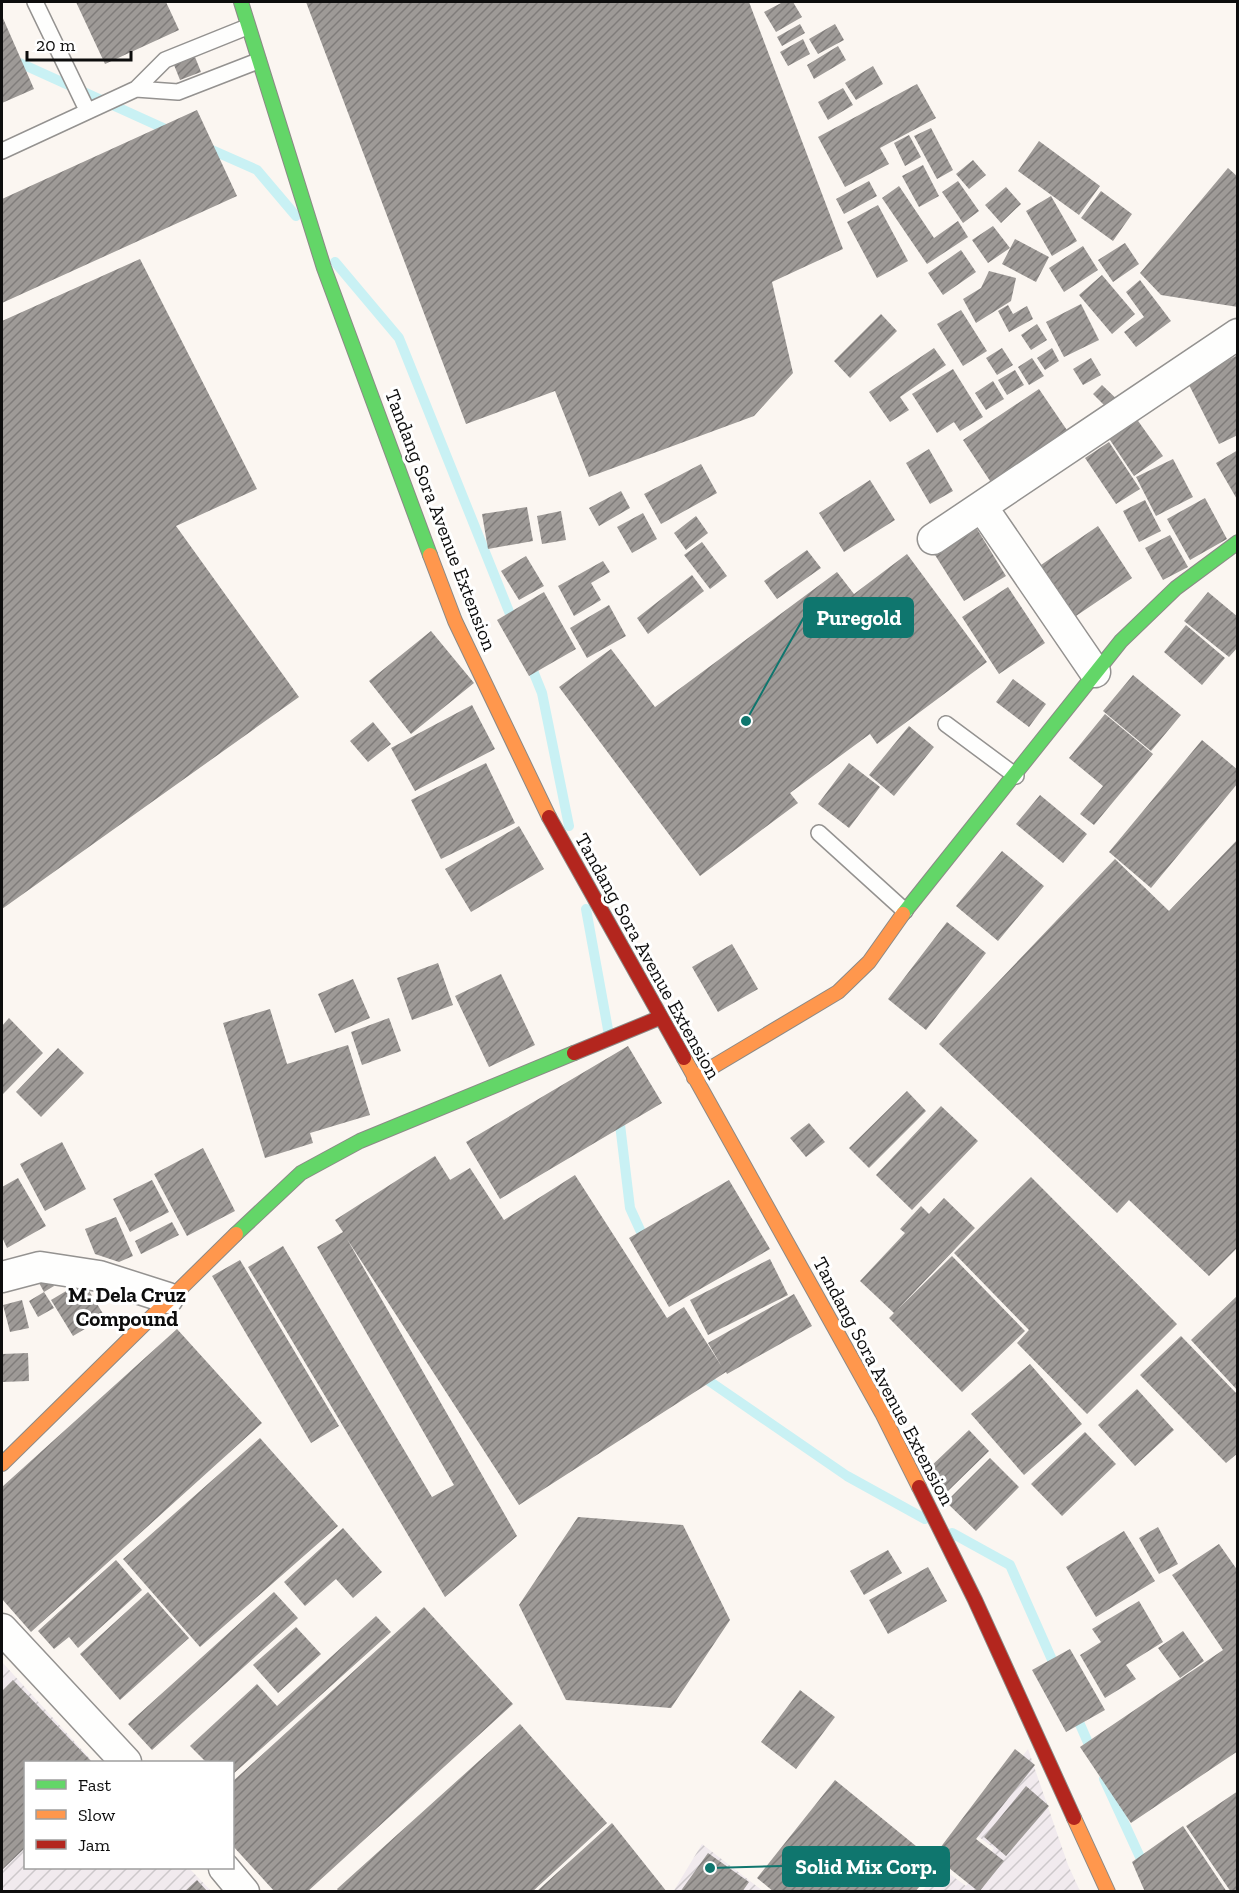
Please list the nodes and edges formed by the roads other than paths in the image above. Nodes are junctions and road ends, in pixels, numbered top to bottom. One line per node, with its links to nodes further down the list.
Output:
1 (35, 2): 6 (lane)
2 (241, 2): 3 (main road, Tandang Sora Avenue Extension)
3 (247, 27): 4 (main road, Tandang Sora Avenue Extension); 5 (lane)
4 (258, 60): 5 (lane); 17 (main road, Tandang Sora Avenue Extension)
5 (136, 89): 6 (lane)
6 (87, 110): 7 (lane)
7 (2, 151)
8 (1238, 334): 9 (street)
9 (982, 507): 10 (street); 12 (street)
10 (933, 539)
11 (1238, 542): 12 (main road)
12 (1095, 672): 14 (main road)
13 (946, 724): 14 (lane)
14 (1016, 776): 16 (main road)
15 (819, 832): 16 (lane)
16 (905, 911): 18 (main road)
17 (660, 1018): 18 (main road, Tandang Sora Avenue Extension); 20 (main road)
18 (694, 1078): 26 (main road, Tandang Sora Avenue Extension)
19 (2, 1277): 20 (street)
20 (168, 1298): 21 (main road)
21 (2, 1464)
22 (2, 1629): 23 (street)
23 (125, 1761)
24 (225, 1869): 25 (street)
25 (244, 1892)
26 (1108, 1892)

